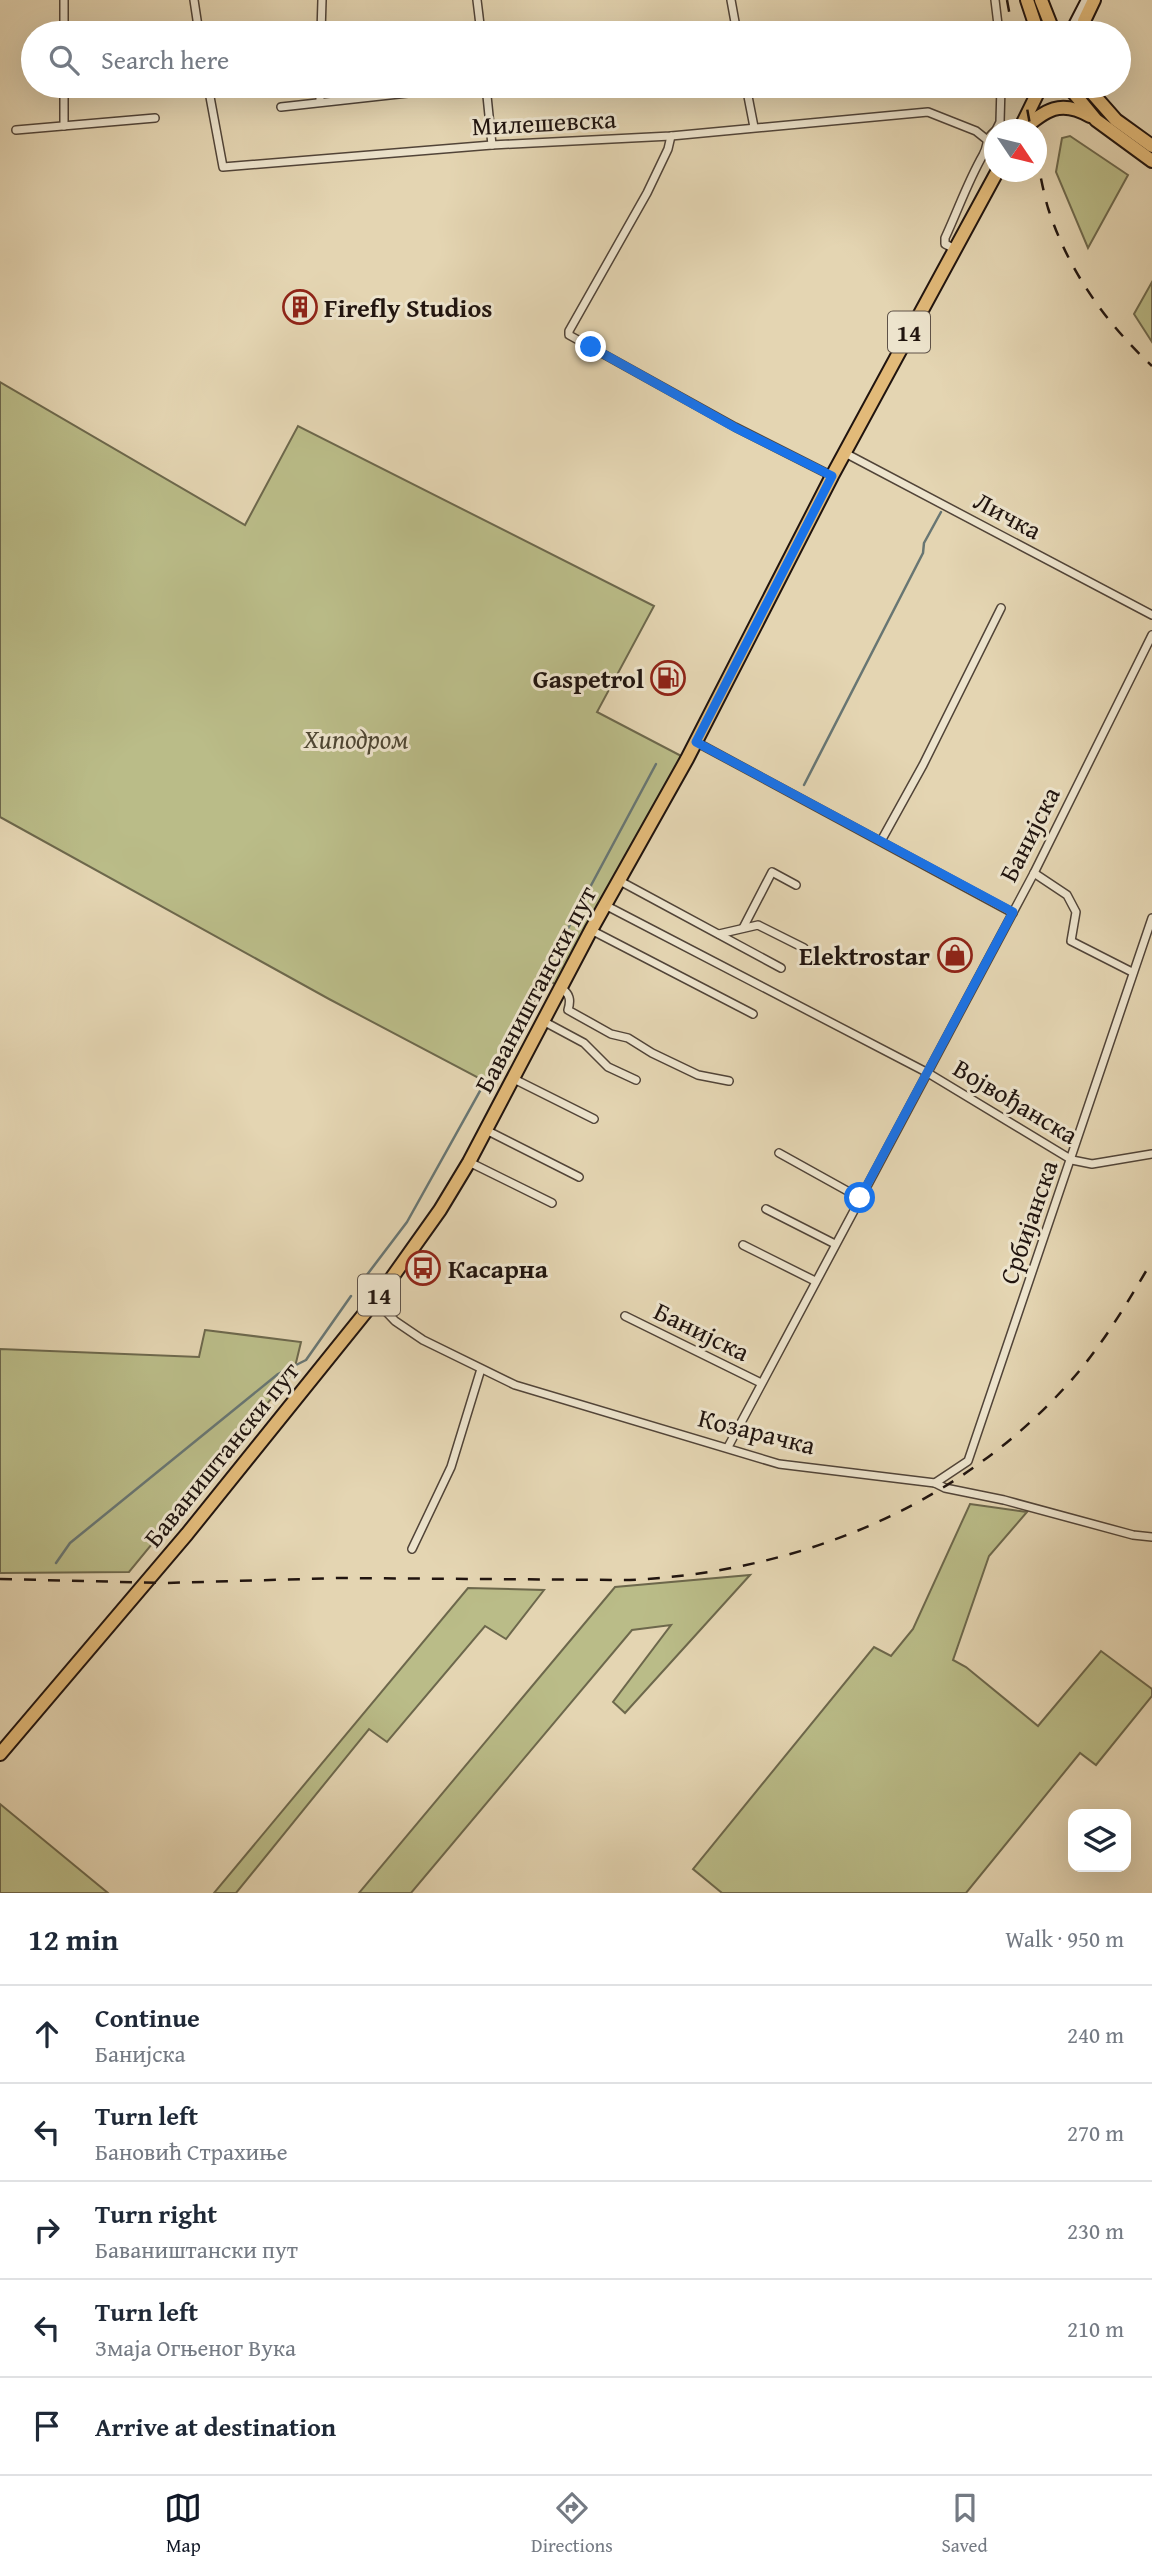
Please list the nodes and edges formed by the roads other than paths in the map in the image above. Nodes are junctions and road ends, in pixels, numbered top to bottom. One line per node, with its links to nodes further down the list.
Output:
1 (64, 0): 11 (street)
2 (194, 0): 12 (street)
3 (321, 0): 13 (street)
4 (477, 0): 14 (street)
5 (731, 0): 15 (street)
6 (995, 0): 16 (street)
7 (1041, 0): 19 (main road)
8 (1087, 0): 20 (street)
9 (1094, 0): 21 (main road)
10 (1027, 1): 17 (main road); 18 (main road)
11 (64, 21)
12 (197, 21)
13 (321, 21)
14 (480, 21)
15 (735, 21)
16 (998, 21)
17 (1028, 21)
18 (1034, 21)
19 (1049, 21)
20 (1076, 21)
21 (1084, 21)
22 (64, 98): 41 (street)
23 (210, 98): 46 (street, Милешевска)
24 (320, 98): 33 (street)
25 (359, 98): 33 (street)
26 (487, 98): 46 (street)
27 (748, 98): 42 (street)
28 (1001, 98): 37 (street)
29 (1031, 98): 35 (main road)
30 (1035, 98): 35 (main road)
31 (1078, 98): 40 (main road)
32 (1096, 98): 47 (main road)
33 (320, 102): 34 (street)
34 (281, 107)
35 (1031, 107): 38 (main road)
36 (155, 118): 41 (street)
37 (999, 119)
38 (1026, 119)
39 (1035, 119): 40 (main road)
40 (1096, 120): 49 (main road)
41 (64, 125): 43 (street)
42 (754, 127): 44 (street, Милешевска); 45 (street, Милешевска)
43 (16, 130)
44 (671, 136): 46 (street, Милешевска); 53 (street)
45 (984, 137)
46 (492, 145)
47 (1152, 146)
48 (984, 152): 51 (street)
49 (1152, 161)
50 (992, 182): 51 (main road, Баваништански пут / 14)
51 (954, 250): 52 (main road, Баваништански пут / 14)
52 (845, 453): 53 (main road, Баваништански пут / 14); 55 (street, Личка)
53 (832, 476): 57 (main road, Баваништански пут / 14)
54 (1001, 608): 58 (street)
55 (1152, 615)
56 (1152, 635): 59 (street, Банијска)
57 (696, 742): 58 (street); 60 (main road, Баваништански пут / 14)
58 (881, 841): 63 (street)
59 (1034, 873): 63 (street, Банијска); 70 (street)
60 (618, 880): 62 (main road, Баваништански пут / 14); 67 (street)
61 (796, 885): 65 (street)
62 (605, 905): 66 (main road, Баваништански пут / 14); 74 (street, Војвођанска)
63 (1013, 912): 74 (street, Банијска)
64 (1152, 918): 70 (street, Србијанска)
65 (743, 928): 67 (street); 68 (street)
66 (592, 930): 71 (main road, Баваништански пут / 14); 72 (street)
67 (718, 934): 69 (street)
68 (804, 948)
69 (781, 968)
70 (1132, 972): 82 (street, Србијанска)
71 (561, 988): 73 (main road, Баваништански пут / 14); 77 (street)
72 (752, 1014)
73 (543, 1021): 75 (main road, Баваништански пут / 14); 76 (street)
74 (928, 1073): 82 (street, Војвођанска); 85 (street, Банијска)
75 (512, 1078): 78 (street); 79 (main road, Баваништански пут / 14)
76 (636, 1080)
77 (729, 1081)
78 (594, 1119)
79 (486, 1130): 83 (main road, Баваништански пут / 14); 84 (street)
80 (779, 1153): 85 (street)
81 (1152, 1154): 82 (street, Војвођанска)
82 (1072, 1160): 96 (street, Србијанска)
83 (470, 1162): 86 (street); 91 (main road, Баваништански пут / 14)
84 (579, 1177)
85 (860, 1198): 88 (street, Банијска)
86 (552, 1203)
87 (766, 1209): 88 (street)
88 (835, 1244): 90 (street, Банијска)
89 (743, 1245): 90 (street)
90 (815, 1281): 94 (street, Банијска)
91 (375, 1300): 93 (street, Козарачка); 99 (main road, Баваништански пут / 14)
92 (625, 1315): 94 (street, Банијска)
93 (481, 1369): 95 (street, Козарачка); 98 (street)
94 (761, 1383): 95 (street, Банијска)
95 (728, 1447): 96 (street, Козарачка)
96 (935, 1483): 97 (street, Козарачка)
97 (1152, 1537)
98 (412, 1549)
99 (0, 1754)

